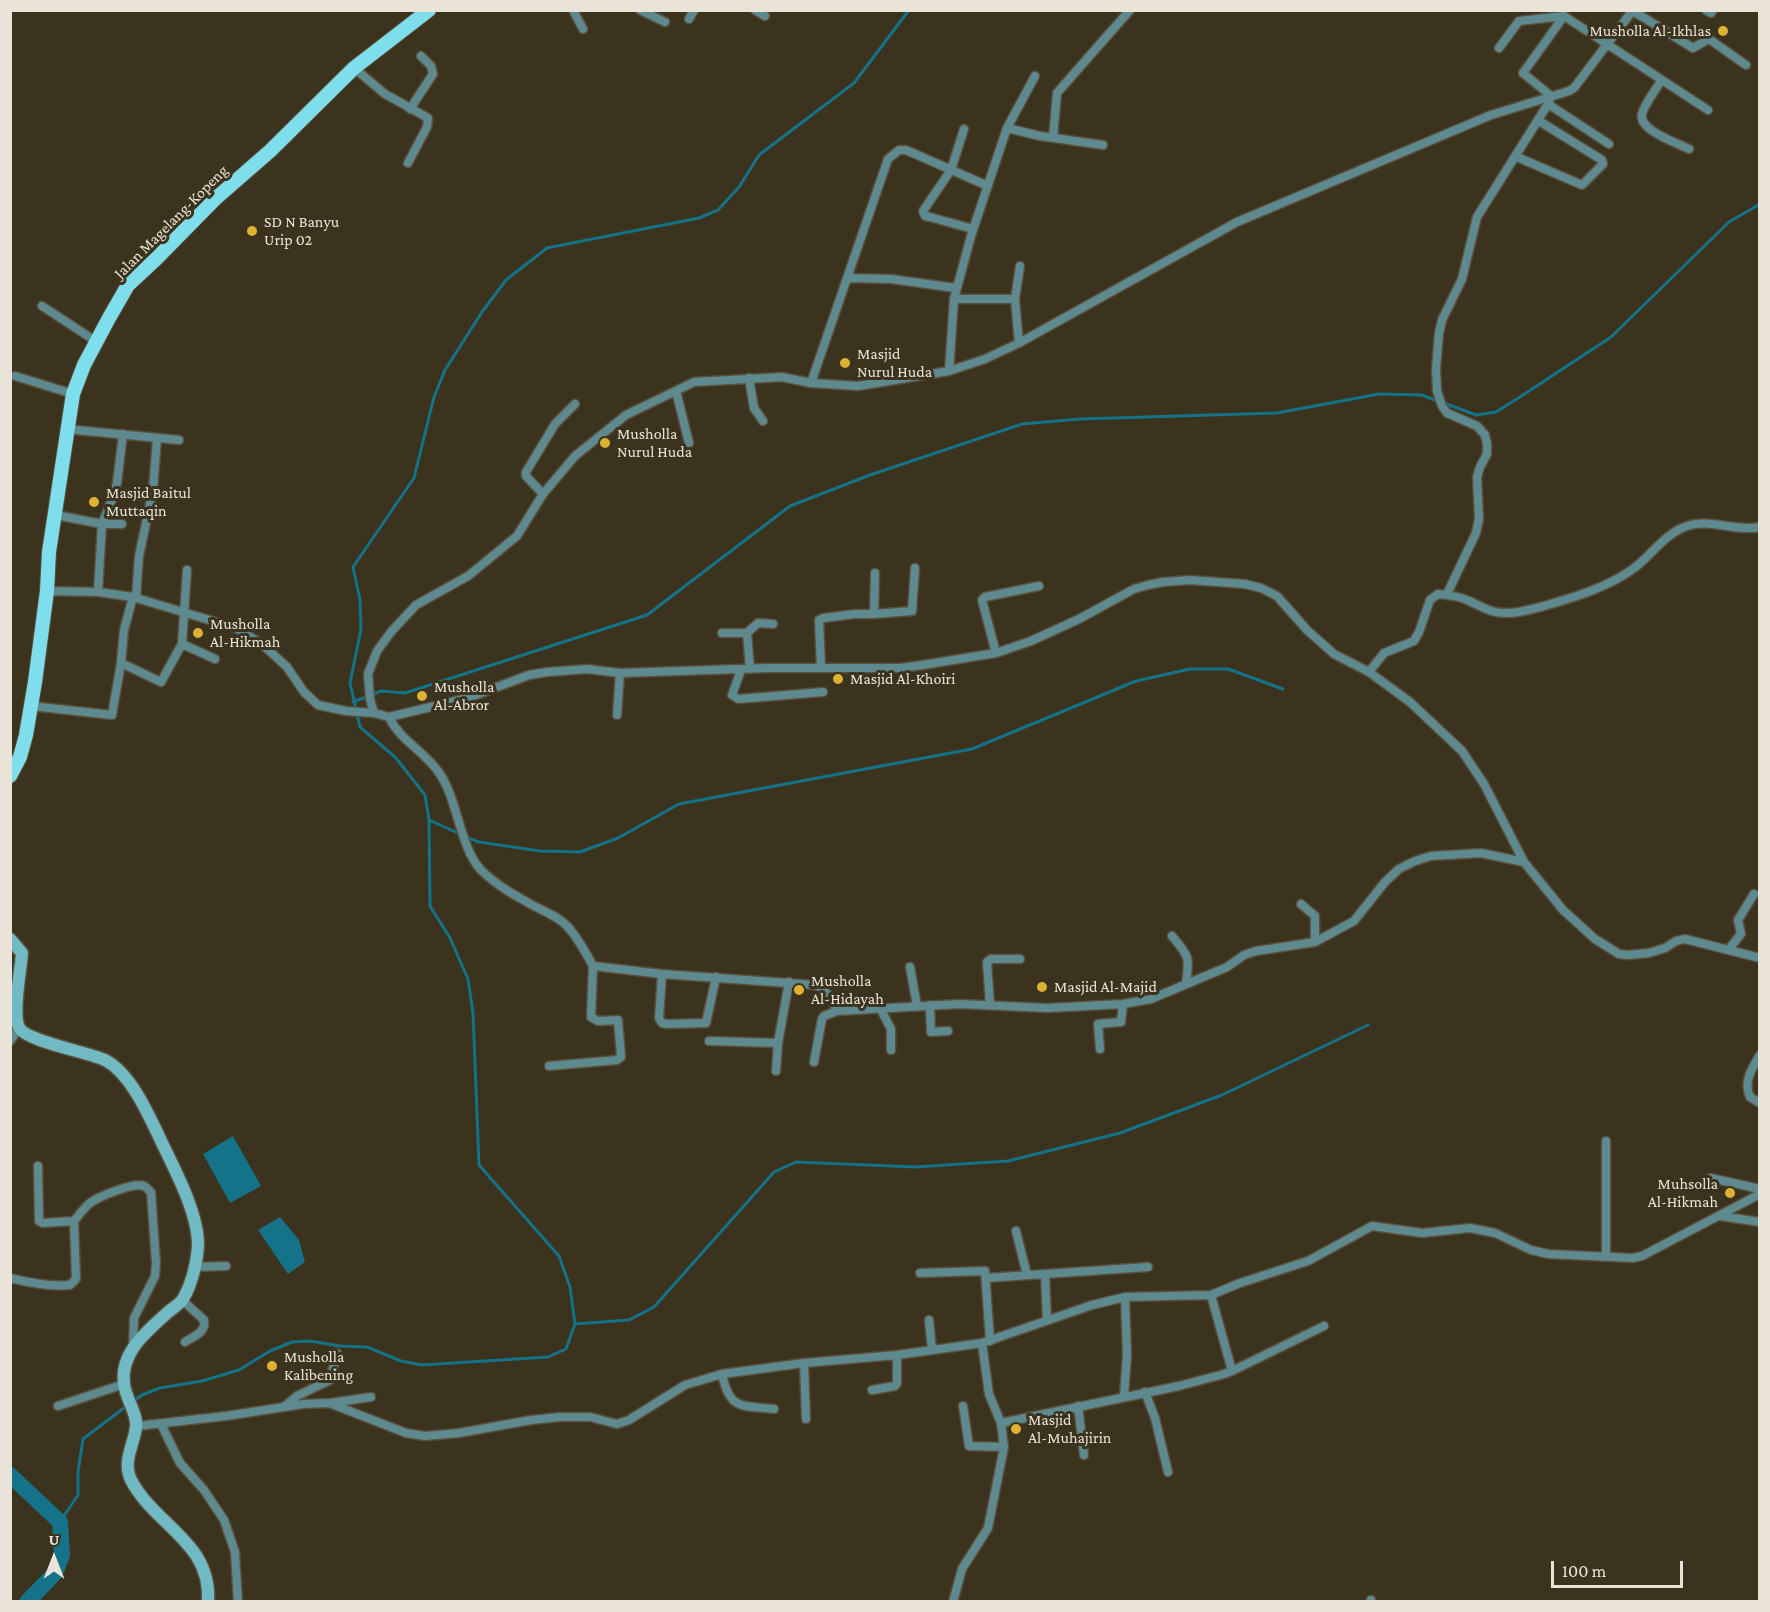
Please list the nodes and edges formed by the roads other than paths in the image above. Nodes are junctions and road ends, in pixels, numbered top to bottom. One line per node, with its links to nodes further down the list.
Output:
1 (429, 10): 17 (main road, Jalan Magelang-Kopeng)
2 (573, 10): 12 (street)
3 (640, 10): 11 (street)
4 (755, 10): 9 (street)
5 (1130, 10): 26 (street)
6 (1706, 10): 7 (street)
7 (1713, 10)
8 (1633, 11): 13 (street); 16 (street)
9 (765, 16)
10 (1564, 16): 13 (street); 14 (street); 20 (street)
11 (665, 22)
12 (583, 29)
13 (1608, 44): 19 (street); 20 (street)
14 (1499, 48)
15 (421, 56): 21 (street)
16 (1746, 65)
17 (354, 68): 21 (street); 41 (main road, Jalan Magelang-Kopeng)
18 (1035, 76): 24 (street)
19 (1661, 81): 22 (street); 29 (street)
20 (1550, 100): 23 (street); 27 (street); 42 (street)
21 (410, 109): 31 (street)
22 (1707, 110)
23 (1539, 121): 30 (street); 30 (street)
24 (1007, 128): 26 (street); 33 (street)
25 (964, 129): 32 (street)
26 (1053, 138): 28 (street)
27 (1609, 144)
28 (1104, 145)
29 (1689, 149)
30 (1517, 157): 67 (street)
31 (408, 163)
32 (951, 170): 33 (street); 34 (street); 36 (street)
33 (988, 186): 34 (street)
34 (974, 229): 37 (street)
35 (1020, 266): 39 (street)
36 (847, 278): 37 (street); 46 (street)
37 (956, 288): 38 (street)
38 (954, 299): 39 (street); 43 (street)
39 (1015, 299): 42 (street)
40 (42, 306): 41 (street)
41 (97, 342): 48 (main road, Jalan Magelang-Kopeng)
42 (1019, 343): 43 (street)
43 (949, 371): 46 (street)
44 (15, 376): 48 (street)
45 (749, 378): 46 (street); 47 (street); 50 (street)
46 (811, 383)
47 (676, 391): 55 (street); 56 (street)
48 (73, 394): 51 (main road, Jalan Magelang-Kopeng)
49 (575, 404): 56 (street)
50 (763, 421)
51 (66, 429): 52 (street); 57 (main road, Jalan Magelang-Kopeng)
52 (123, 434): 53 (street); 58 (street)
53 (157, 438): 54 (street); 68 (street)
54 (179, 440)
55 (689, 443)
56 (543, 494): 84 (street)
57 (56, 515): 58 (street); 65 (main road, Jalan Magelang-Kopeng)
58 (102, 524): 59 (street); 66 (street)
59 (122, 524)
60 (1760, 527): 67 (street)
61 (915, 568): 70 (street)
62 (187, 570): 69 (street)
63 (875, 573): 70 (street)
64 (1039, 586): 75 (street)
65 (47, 591): 66 (street); 83 (main road, Jalan Magelang-Kopeng)
66 (98, 592): 68 (street)
67 (1447, 594): 80 (street)
68 (134, 598): 69 (street); 77 (street)
69 (184, 613): 74 (street); 84 (street)
70 (874, 614): 78 (street)
71 (773, 624): 73 (street)
72 (722, 633): 73 (street)
73 (747, 633): 79 (street)
74 (182, 644): 76 (street); 77 (street)
75 (996, 653): 78 (street); 80 (street)
76 (215, 659)
77 (121, 663): 83 (street)
78 (821, 668): 79 (street)
79 (746, 670): 81 (street); 82 (street)
80 (1369, 672): 88 (street)
81 (620, 673): 85 (street); 86 (street)
82 (823, 692)
83 (31, 706): 87 (main road, Jalan Magelang-Kopeng)
84 (374, 713): 86 (street)
85 (616, 715)
86 (389, 717): 97 (street)
87 (10, 776)
88 (1524, 862): 93 (street); 94 (street)
89 (1754, 894): 94 (street)
90 (1301, 904): 93 (street)
91 (1172, 936): 102 (street)
92 (10, 939): 109 (street)
93 (1315, 942): 102 (street)
94 (1729, 949): 95 (street)
95 (1760, 958)
96 (1020, 959): 105 (street)
97 (593, 966): 99 (street); 118 (street)
98 (910, 967): 106 (street)
99 (662, 974): 100 (street); 100 (street)
100 (716, 977): 101 (street)
101 (789, 982): 108 (street); 113 (street)
102 (1186, 983): 103 (street)
103 (1123, 1004): 105 (street); 114 (street)
104 (930, 1005): 105 (street); 106 (street); 110 (street)
105 (990, 1005)
106 (917, 1006): 107 (street)
107 (880, 1008): 108 (street); 115 (street)
108 (837, 1011): 117 (street)
109 (19, 1028): 111 (street); 132 (street)
110 (948, 1031)
111 (10, 1041)
112 (709, 1041): 113 (street)
113 (778, 1043): 119 (street)
114 (1100, 1049)
115 (891, 1050)
116 (1760, 1055): 120 (street)
117 (814, 1062)
118 (549, 1066)
119 (776, 1071)
120 (1760, 1102)
121 (1606, 1141): 130 (street)
122 (38, 1166): 127 (street)
123 (1711, 1178): 124 (street)
124 (1760, 1189)
125 (1760, 1194): 126 (street)
126 (1720, 1216): 128 (street); 130 (street)
127 (74, 1221): 137 (street); 147 (street)
128 (1760, 1222)
129 (1016, 1231): 135 (street)
130 (1606, 1256): 139 (street)
131 (226, 1266): 132 (street)
132 (194, 1267): 141 (street)
133 (1148, 1267): 136 (street)
134 (920, 1273): 138 (street)
135 (1027, 1275): 136 (street); 138 (street)
136 (1045, 1275): 143 (street)
137 (10, 1278)
138 (986, 1278): 146 (street)
139 (1211, 1295): 140 (street); 152 (street)
140 (1125, 1297): 143 (street); 157 (street)
141 (182, 1300): 145 (street); 147 (street)
142 (929, 1320): 148 (street)
143 (1047, 1320): 146 (street)
144 (1324, 1326): 152 (street)
145 (185, 1342)
146 (986, 1342): 148 (street); 167 (street)
147 (133, 1347): 154 (street)
148 (932, 1350): 150 (street)
149 (337, 1353): 163 (street)
150 (897, 1355): 151 (street); 155 (street)
151 (804, 1363): 153 (street); 166 (street)
152 (1232, 1371): 156 (street)
153 (722, 1374): 159 (street); 164 (street)
154 (124, 1384): 160 (street); 165 (street)
155 (872, 1390)
156 (1145, 1392): 157 (street); 171 (street)
157 (1124, 1396): 162 (street)
158 (371, 1397): 159 (street)
159 (329, 1403): 163 (street)
160 (57, 1406)
161 (963, 1406): 169 (street)
162 (1078, 1406): 167 (street); 170 (street)
163 (282, 1408): 168 (street)
164 (774, 1409)
165 (133, 1415): 168 (street); 172 (street)
166 (806, 1419)
167 (1001, 1423): 169 (street)
168 (161, 1424): 173 (street)
169 (1004, 1447): 174 (street)
170 (1084, 1455)
171 (1168, 1472)
172 (208, 1602)
173 (238, 1602)
174 (953, 1602)

